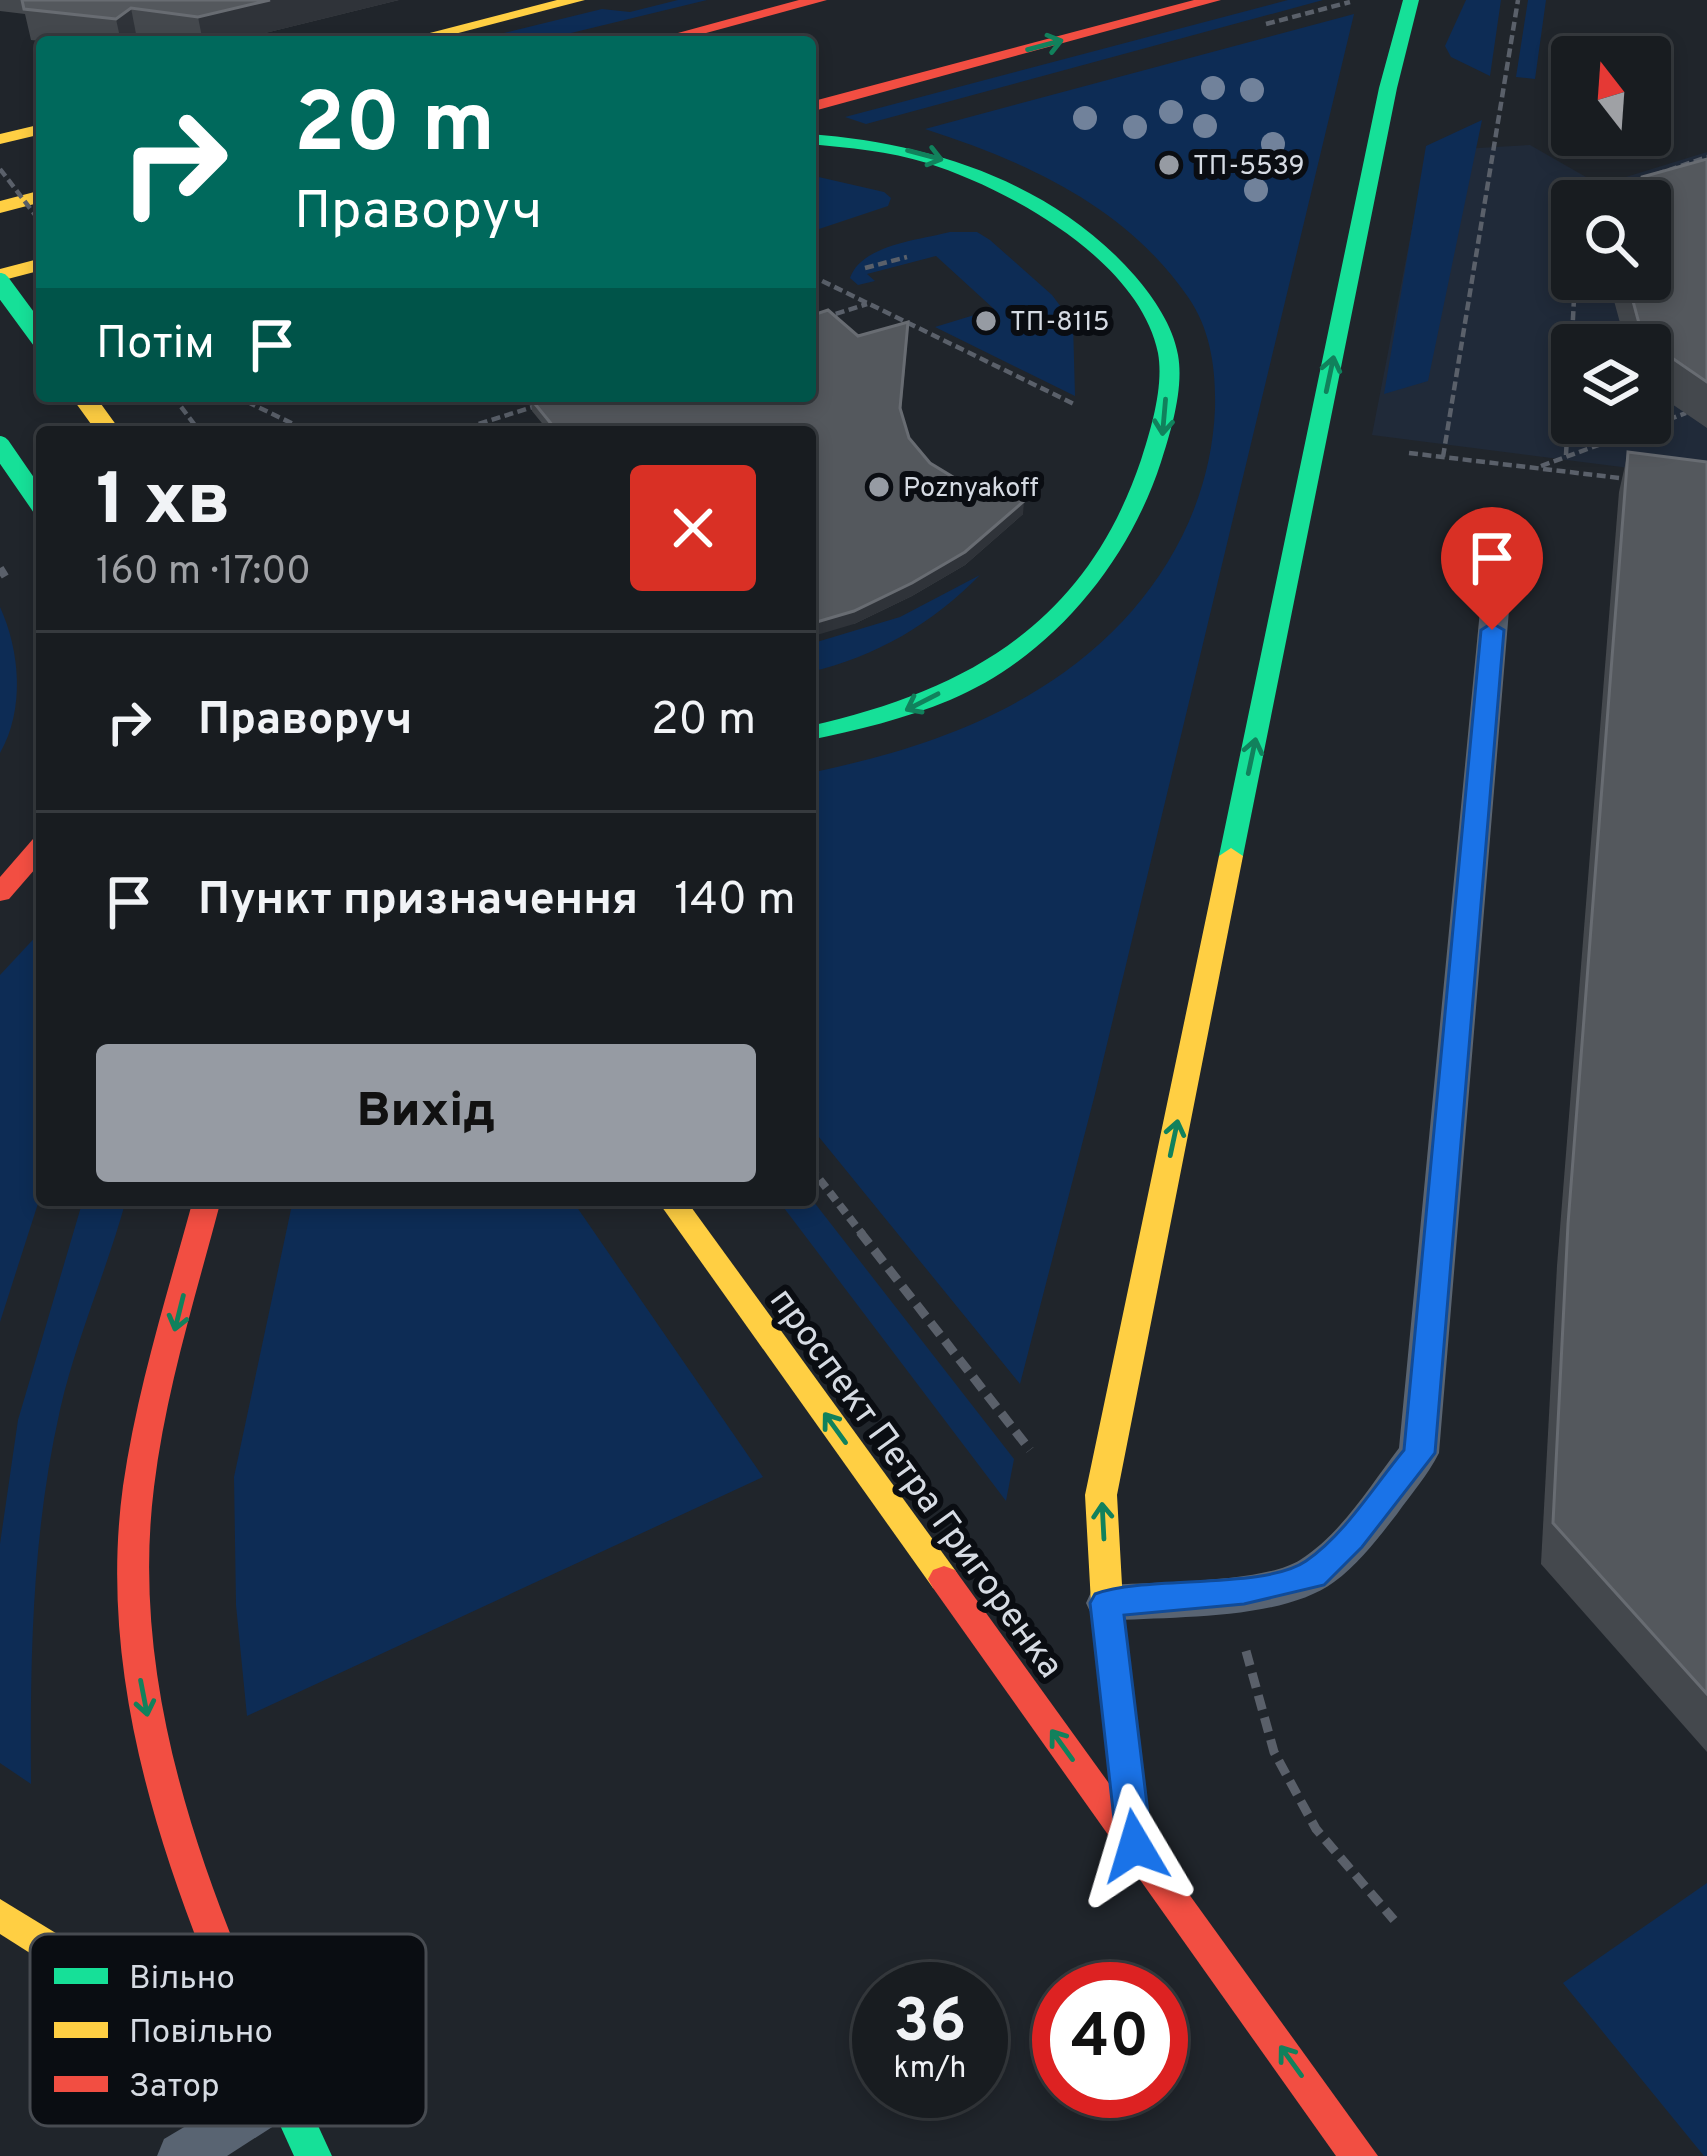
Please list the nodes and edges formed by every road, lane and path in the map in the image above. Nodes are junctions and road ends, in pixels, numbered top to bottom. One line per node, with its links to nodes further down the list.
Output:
1 (577, 0): 6 (main road)
2 (819, 0): 7 (main road)
3 (1213, 0): 8 (main road, one-way to 3)
4 (1411, 0): 53 (main road, one-way to 4)
5 (1518, 0): 38 (path)
6 (428, 36)
7 (676, 36)
8 (816, 105)
9 (36, 131): 11 (main road)
10 (816, 139): 45 (main road, one-way to 45)
11 (0, 140)
12 (1707, 157): 14 (path)
13 (0, 170): 17 (path, bridge)
14 (1640, 180)
15 (36, 198): 16 (main road)
16 (0, 207)
17 (36, 216)
18 (907, 256): 20 (path)
19 (36, 266): 22 (main road)
20 (865, 268)
21 (816, 278): 24 (path)
22 (0, 279): 28 (main road, bridge)
23 (1574, 300): 37 (path)
24 (868, 304): 26 (path); 31 (path)
25 (36, 316): 27 (main road)
26 (816, 320)
27 (0, 326)
28 (36, 331)
29 (248, 402): 33 (path)
30 (550, 402): 34 (path)
31 (1076, 405)
32 (1686, 413): 37 (path)
33 (298, 426)
34 (472, 426)
35 (0, 446): 41 (main road, bridge)
36 (1408, 454): 38 (path)
37 (1566, 455): 39 (path)
38 (1443, 457): 39 (path)
39 (1539, 467): 40 (path)
40 (1644, 481)
41 (36, 498)
42 (1501, 538): 52 (lane)
43 (0, 568): 44 (path, bridge)
44 (8, 581)
45 (816, 732)
46 (36, 852): 47 (main road)
47 (0, 893)
48 (816, 1175): 51 (path)
49 (206, 1206): 58 (main road, one-way to 58)
50 (675, 1206): 54 (main road, проспект Петра Григоренка, one-way to 50)
51 (1030, 1450)
52 (1244, 1591): 53 (lane); 56 (path)
53 (1107, 1603): 54 (main road)
54 (1135, 1846): 63 (main road, проспект Петра Григоренка, one-way to 54)
55 (0, 1915): 57 (main road)
56 (1394, 1919)
57 (30, 1934)
58 (212, 1934)
59 (229, 2126): 61 (lane)
60 (298, 2126): 62 (main road)
61 (182, 2156)
62 (313, 2156)
63 (1360, 2156)

